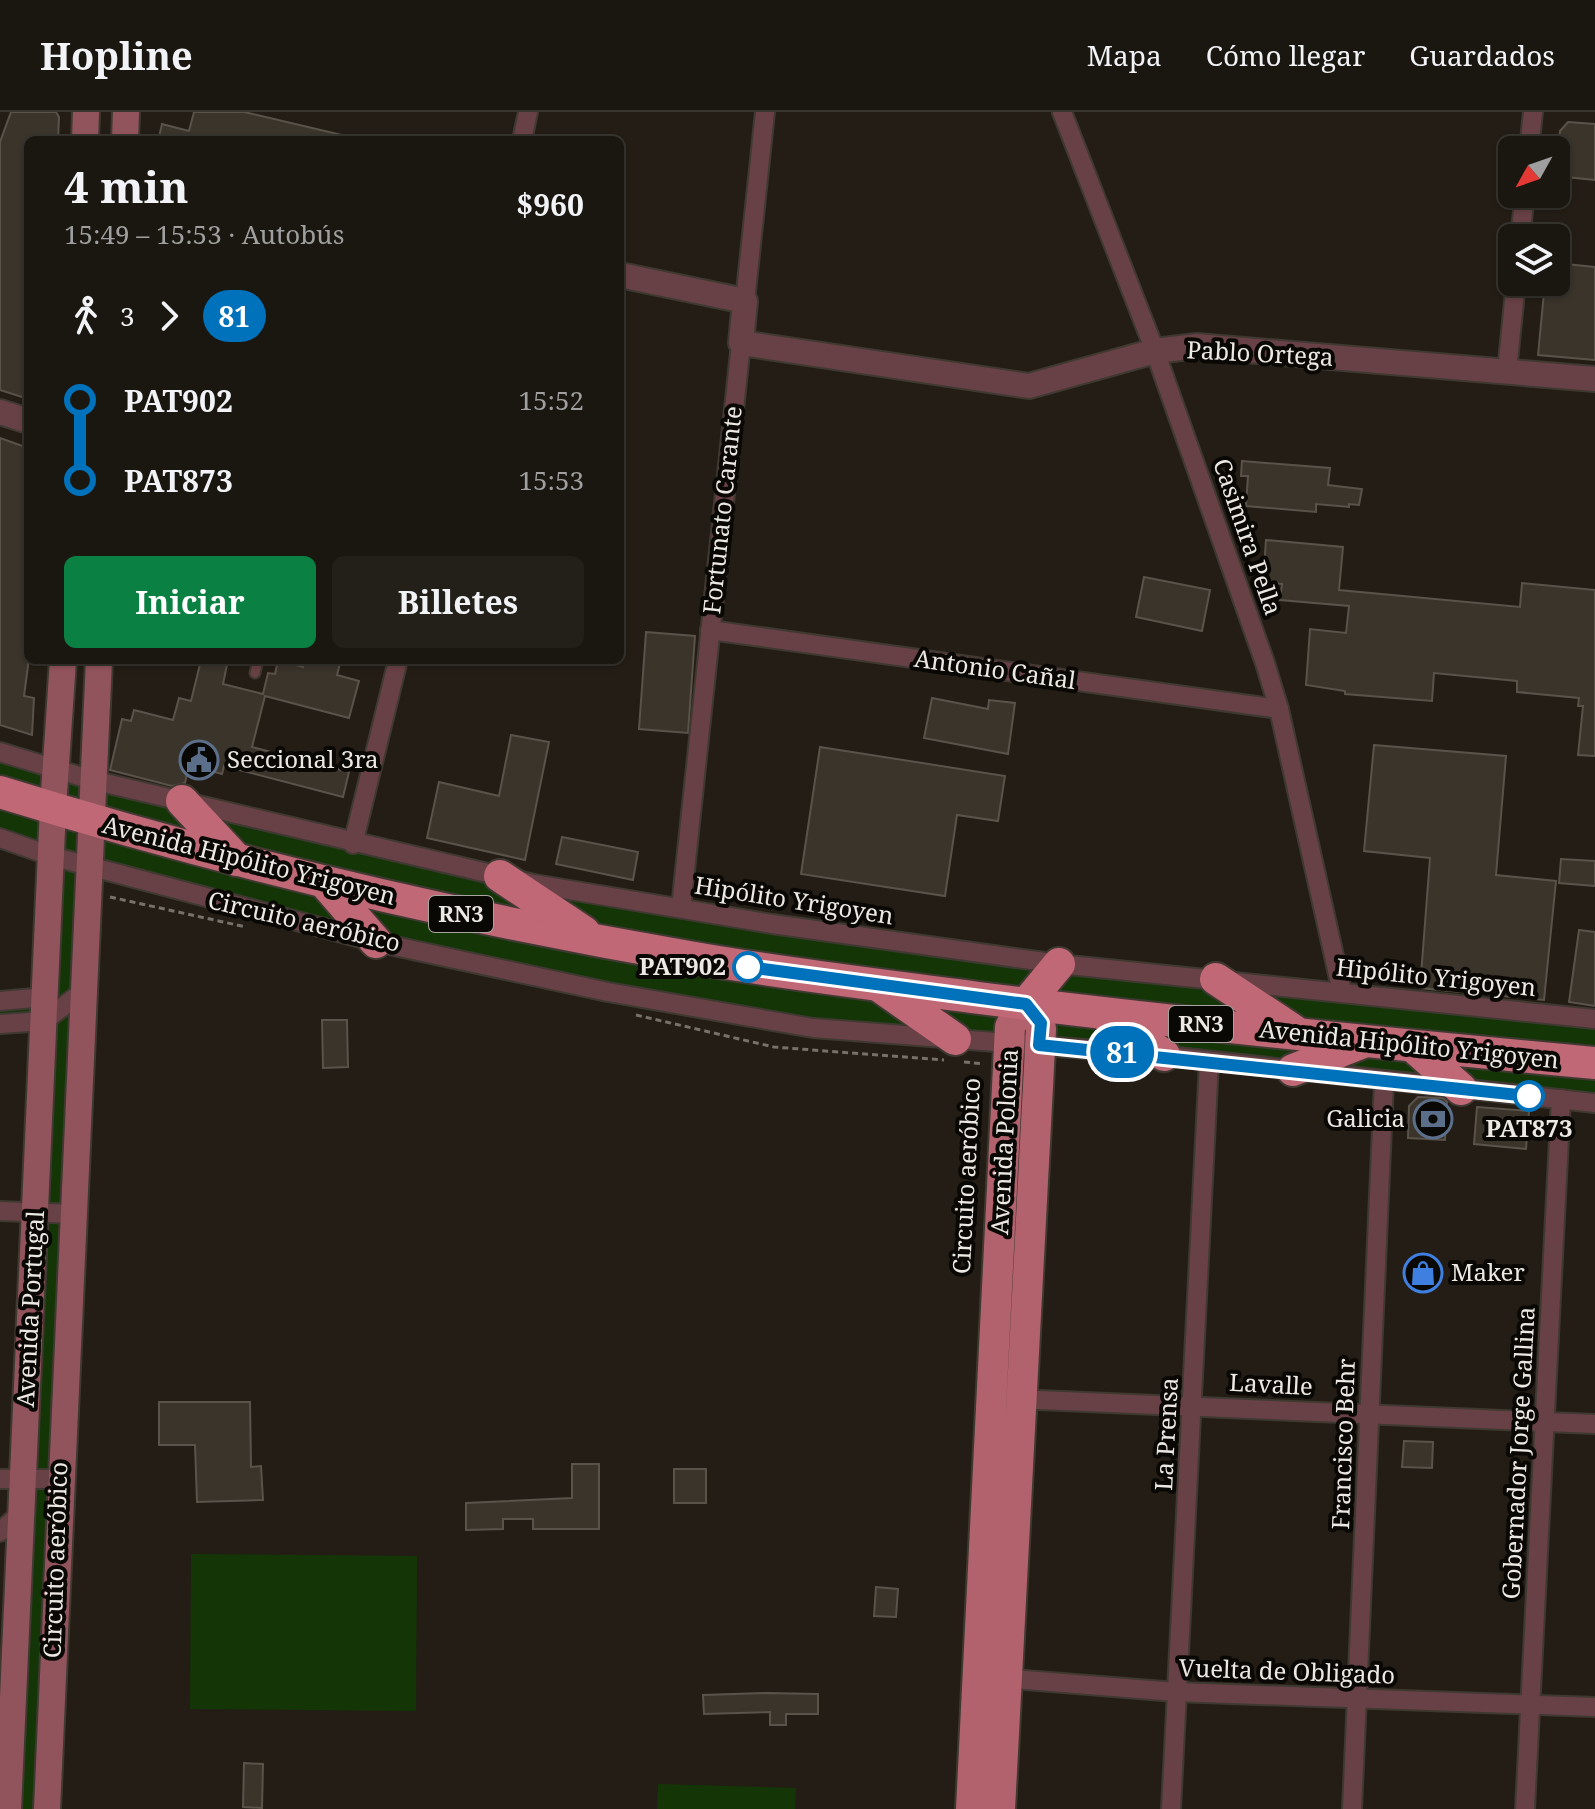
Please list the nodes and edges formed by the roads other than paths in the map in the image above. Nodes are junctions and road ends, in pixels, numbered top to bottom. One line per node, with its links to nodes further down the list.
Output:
1 (86, 112): 7 (main road)
2 (126, 112): 8 (main road)
3 (528, 112): 9 (street)
4 (765, 112): 13 (street, Fortunato Carante)
5 (1062, 112): 15 (street, Casimira Pella)
6 (1533, 112): 10 (street)
7 (85, 136)
8 (125, 136)
9 (523, 136)
10 (1530, 136)
11 (624, 276): 13 (street)
12 (1515, 296): 16 (street)
13 (745, 301): 14 (street, Fortunato Carante)
14 (741, 343): 15 (street, Pablo Ortega); 20 (street, Fortunato Carante)
15 (1155, 351): 16 (street, Pablo Ortega); 26 (street, Casimira Pella)
16 (1507, 371): 17 (street, Pablo Ortega)
17 (1595, 379)
18 (0, 412): 19 (street)
19 (24, 420)
20 (710, 630): 26 (street, Antonio Cañal); 41 (street, Fortunato Carante)
21 (63, 664): 28 (main road, Avenida Portugal)
22 (99, 664): 29 (main road, Avenida Portugal)
23 (257, 664): 25 (lane)
24 (397, 664): 35 (street)
25 (255, 673)
26 (1279, 709): 48 (street, Casimira Pella)
27 (0, 752): 28 (street, Hipólito Yrigoyen)
28 (57, 771): 29 (street, Hipólito Yrigoyen); 32 (main road, Avenida Portugal)
29 (92, 780): 31 (street, Hipólito Yrigoyen); 33 (main road, Avenida Portugal)
30 (0, 792): 32 (highway, Avenida Hipólito Yrigoyen / RN3)
31 (182, 801): 35 (street, Hipólito Yrigoyen); 37 (highway)
32 (53, 808): 33 (highway, Avenida Hipólito Yrigoyen / RN3); 36 (main road, Avenida Portugal)
33 (91, 820): 37 (highway, Avenida Hipólito Yrigoyen / RN3); 38 (main road, Avenida Portugal)
34 (0, 838): 36 (street)
35 (353, 844): 39 (street, Hipólito Yrigoyen)
36 (51, 856): 38 (street); 51 (main road, Avenida Portugal)
37 (237, 860): 40 (highway, Avenida Hipólito Yrigoyen / RN3)
38 (89, 865): 43 (street); 47 (main road, Avenida Portugal)
39 (500, 876): 41 (street, Hipólito Yrigoyen); 42 (highway)
40 (325, 883): 42 (highway, Avenida Hipólito Yrigoyen / RN3); 43 (highway)
41 (681, 908): 44 (street, Hipólito Yrigoyen)
42 (597, 941): 46 (highway, Avenida Hipólito Yrigoyen / RN3)
43 (376, 942): 59 (street)
44 (1059, 964): 45 (street, Hipólito Yrigoyen); 50 (highway)
45 (1216, 979): 48 (street, Hipólito Yrigoyen); 55 (highway)
46 (880, 986): 50 (highway, Avenida Hipólito Yrigoyen / RN3); 59 (highway)
47 (85, 990): 51 (street); 70 (main road, Avenida Portugal)
48 (1342, 992): 53 (street, Hipólito Yrigoyen)
49 (0, 1001): 51 (street)
50 (1026, 1004): 52 (highway, Avenida Hipólito Yrigoyen / RN3); 58 (main road, Avenida Polonia)
51 (44, 1009): 54 (street); 69 (main road, Avenida Portugal)
52 (1104, 1015): 55 (highway, Avenida Hipólito Yrigoyen / RN3); 60 (highway)
53 (1595, 1019)
54 (0, 1024)
55 (1299, 1034): 56 (highway, Avenida Hipólito Yrigoyen / RN3)
56 (1367, 1041): 57 (highway, Avenida Hipólito Yrigoyen / RN3); 63 (highway)
57 (1414, 1047): 62 (highway, Avenida Hipólito Yrigoyen / RN3); 65 (highway)
58 (1013, 1050): 59 (street); 60 (street); 71 (main road, Avenida Polonia)
59 (953, 1054)
60 (1164, 1055): 61 (street)
61 (1209, 1062): 63 (street); 72 (street, La Prensa)
62 (1595, 1063)
63 (1293, 1070): 64 (street)
64 (1384, 1082): 65 (street); 73 (street, Francisco Behr)
65 (1461, 1089): 66 (street)
66 (1561, 1099): 67 (street); 74 (street, Gobernador Jorge Gallina)
67 (1595, 1103)
68 (0, 1211): 69 (street)
69 (36, 1212): 70 (street); 76 (main road, Avenida Portugal)
70 (75, 1214): 77 (main road, Avenida Portugal)
71 (1005, 1398): 72 (street, Lavalle); 81 (main road, Avenida Polonia)
72 (1193, 1405): 73 (street, Lavalle); 82 (street, La Prensa)
73 (1369, 1414): 74 (street, Lavalle); 83 (street, Francisco Behr)
74 (1545, 1422): 75 (street, Lavalle); 84 (street, Gobernador Jorge Gallina)
75 (1595, 1424)
76 (11, 1479): 77 (street); 78 (main road, Avenida Portugal)
77 (62, 1479): 87 (main road, Avenida Portugal)
78 (21, 1513): 79 (street); 80 (main road, Avenida Portugal)
79 (0, 1532)
80 (9, 1564): 86 (main road, Avenida Portugal)
81 (992, 1678): 82 (street, Vuelta de Obligado); 88 (main road, Avenida Polonia); 89 (main road, Avenida Polonia)
82 (1176, 1692): 83 (street, Vuelta de Obligado); 90 (street, La Prensa)
83 (1358, 1699): 84 (street, Vuelta de Obligado); 91 (street, Francisco Behr)
84 (1531, 1704): 85 (street, Vuelta de Obligado); 92 (street, Gobernador Jorge Gallina)
85 (1595, 1707)
86 (8, 1809)
87 (47, 1809)
88 (971, 1809)
89 (1000, 1809)
90 (1171, 1809)
91 (1352, 1809)
92 (1525, 1809)

